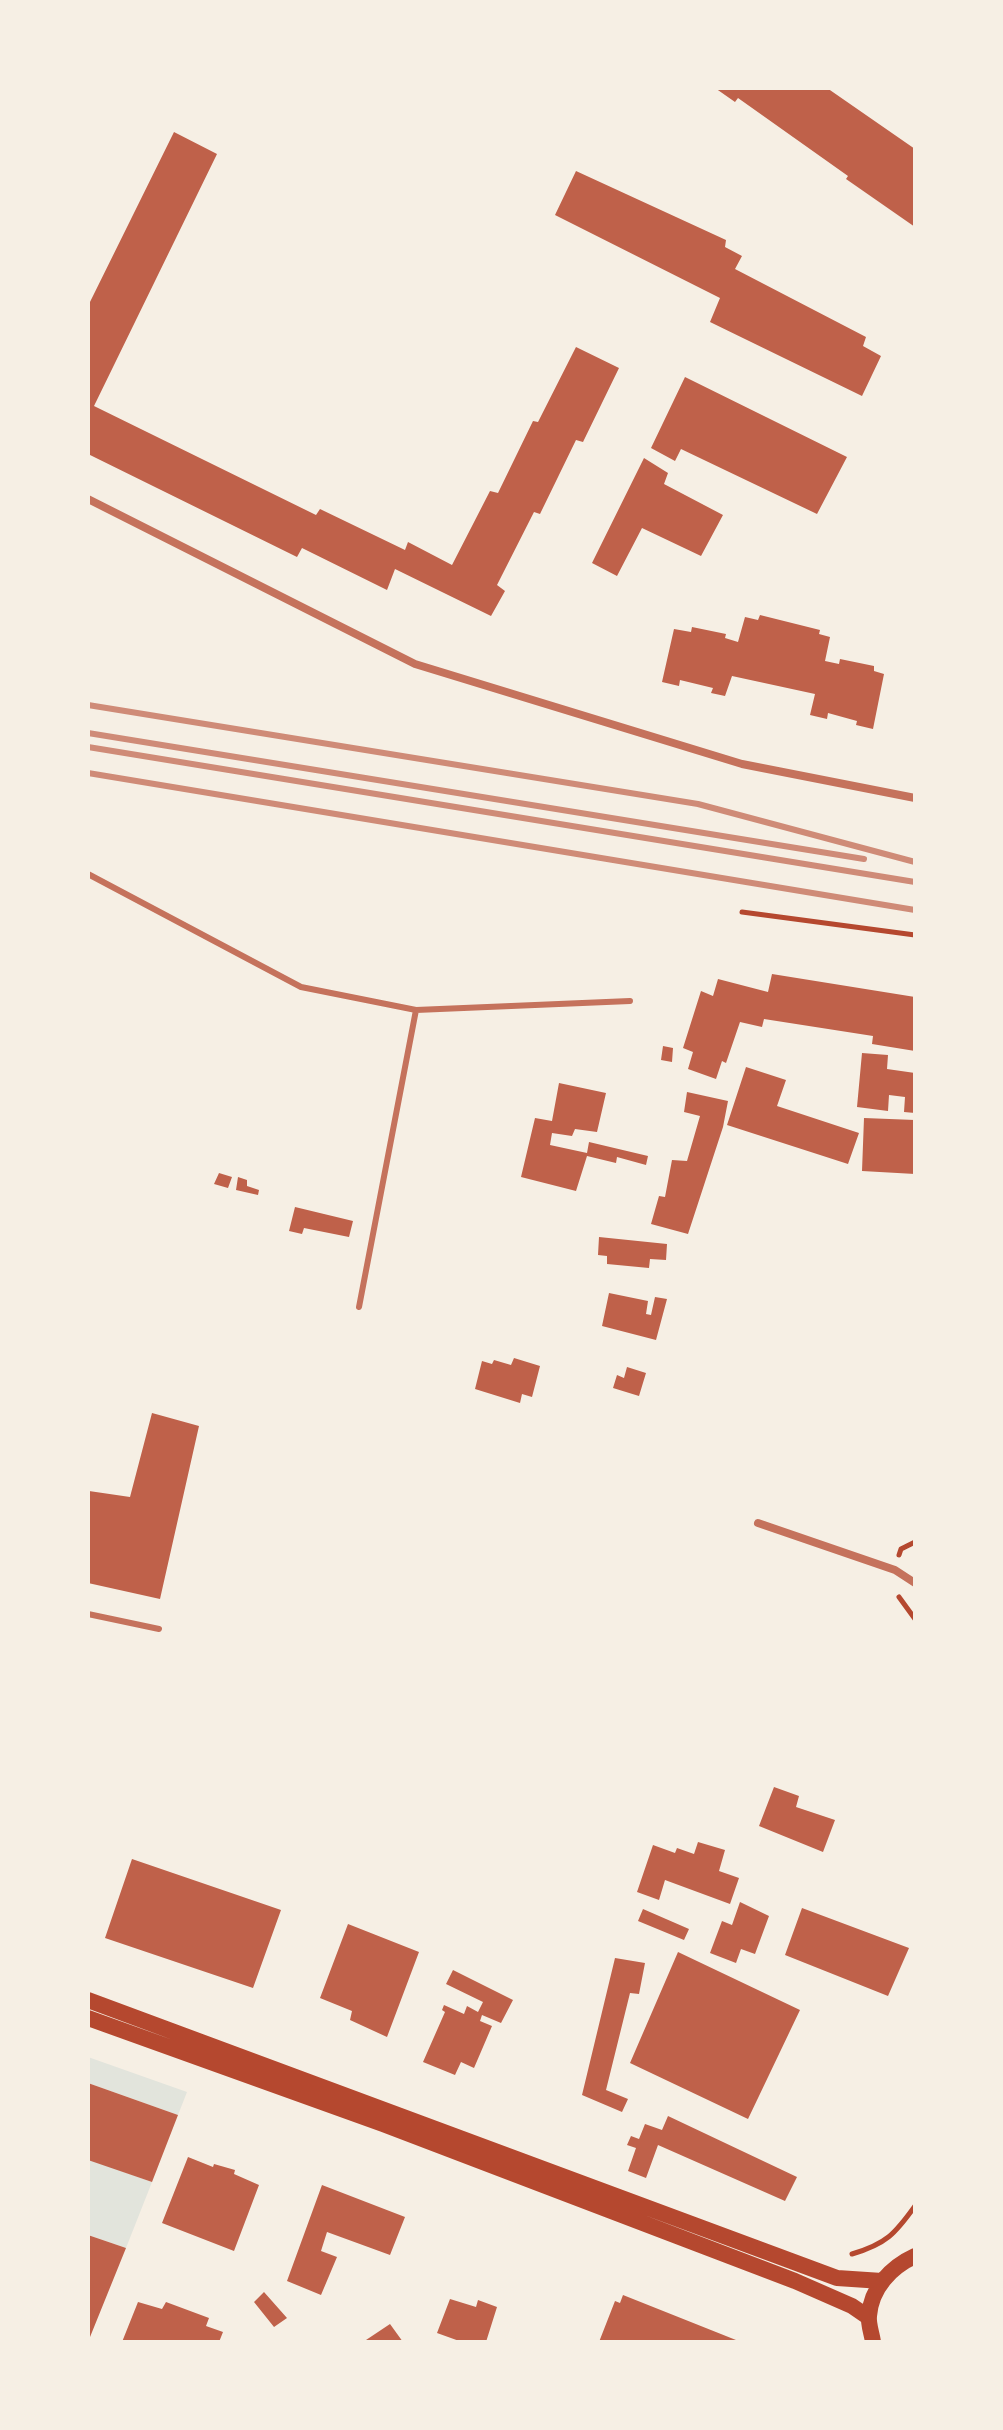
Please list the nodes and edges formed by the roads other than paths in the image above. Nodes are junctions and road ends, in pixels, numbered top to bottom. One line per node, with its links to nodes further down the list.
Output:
1 (88, 499): 2 (street)
2 (915, 798)
3 (88, 874): 5 (lane)
4 (630, 1001): 5 (lane)
5 (416, 1010): 6 (lane)
6 (359, 1307)
7 (758, 1523): 8 (street)
8 (915, 1583)
9 (88, 1614): 10 (lane)
10 (159, 1629)
11 (88, 2000): 14 (main road)
12 (88, 2018): 15 (main road)
13 (915, 2256): 14 (main road)
14 (882, 2281): 15 (main road)
15 (868, 2317): 16 (main road)
16 (873, 2342)

